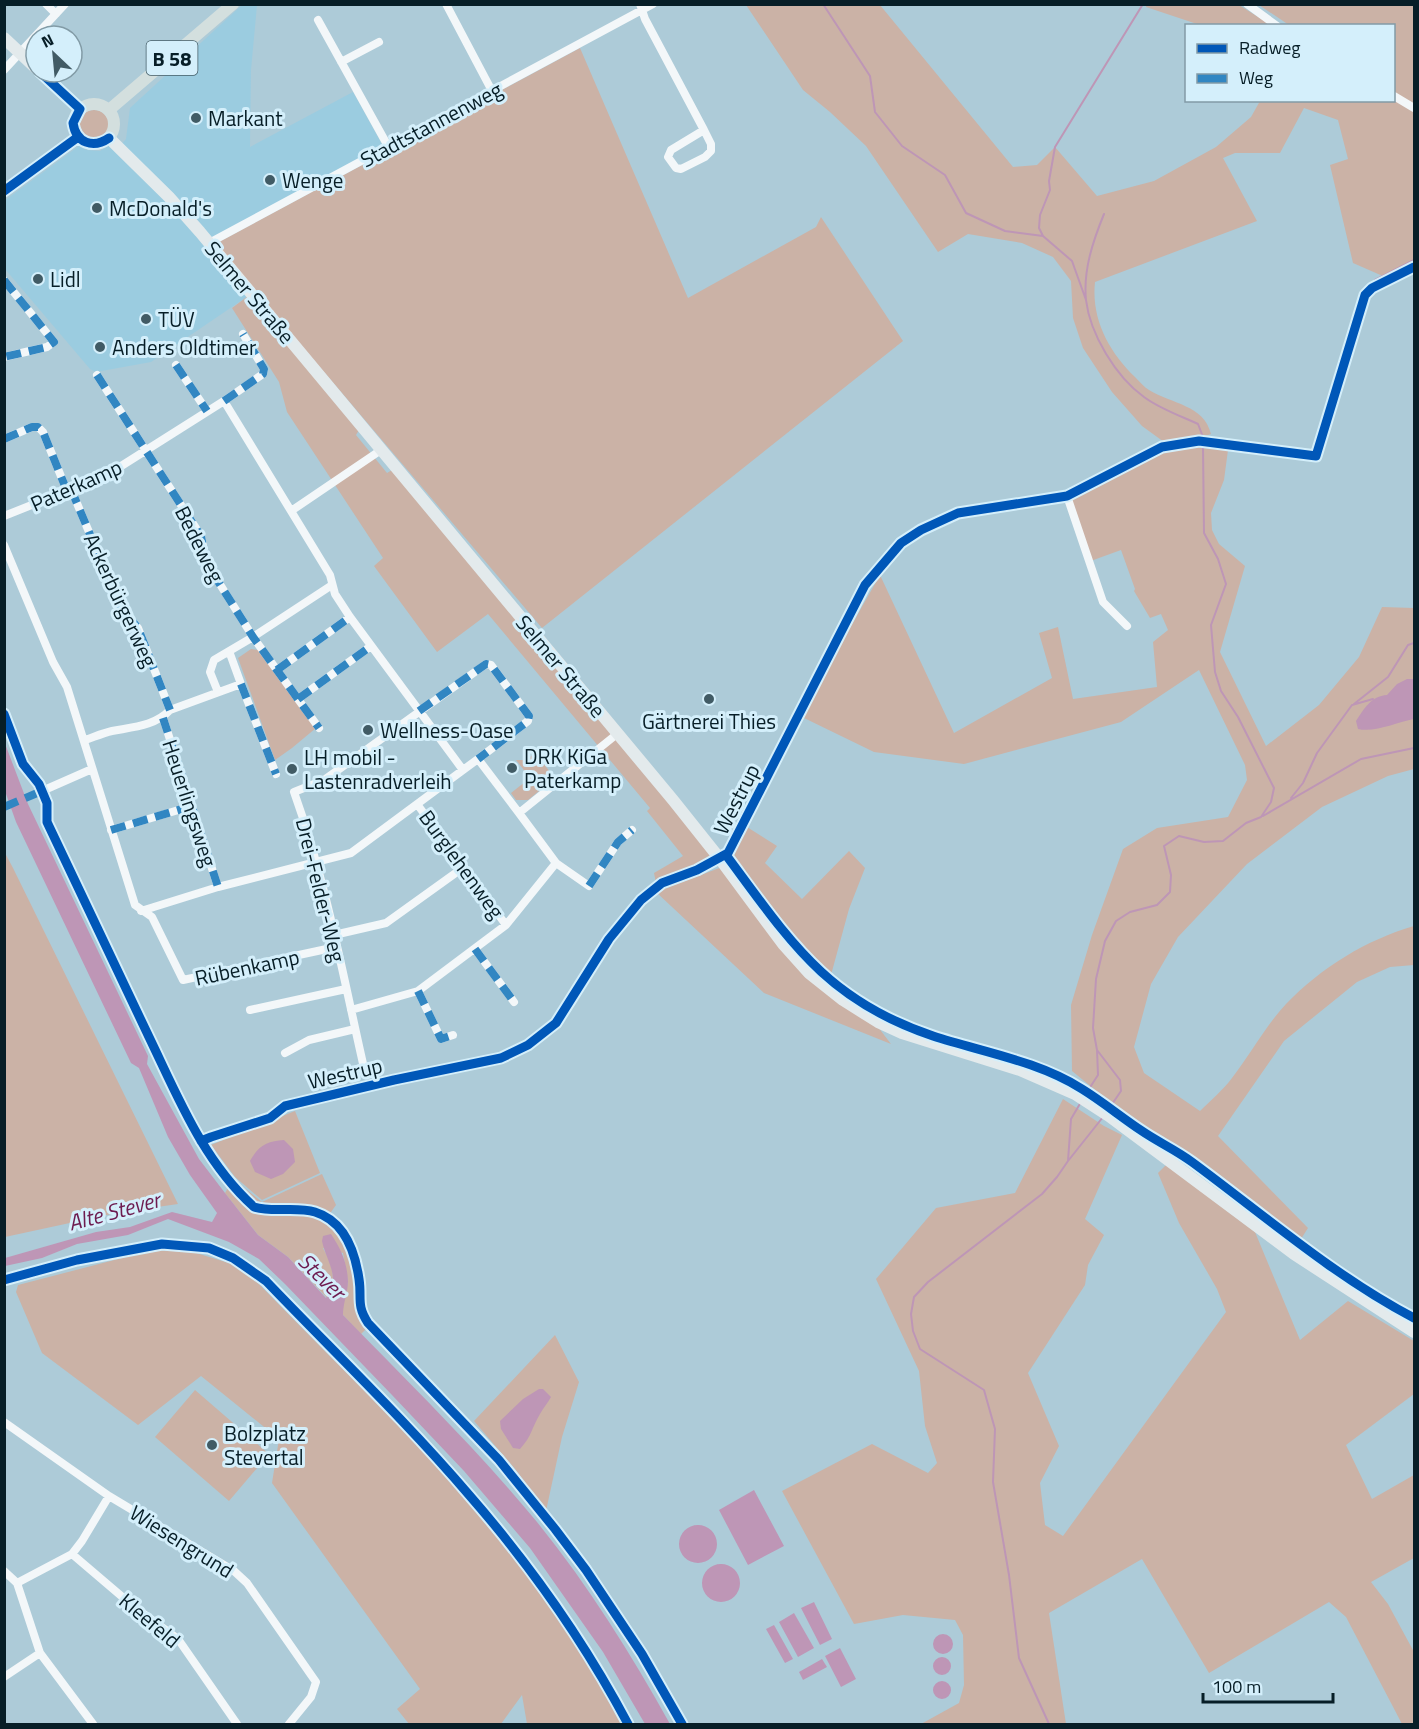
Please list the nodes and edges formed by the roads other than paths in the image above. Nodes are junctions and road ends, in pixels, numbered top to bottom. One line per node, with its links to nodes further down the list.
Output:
1 (46, 4): 8 (street)
2 (65, 4): 8 (street)
3 (233, 4): 22 (main road, B 58)
4 (446, 4): 18 (street)
5 (653, 4): 7 (street, Stadtstannenweg)
6 (1247, 4): 10 (street)
7 (641, 7): 18 (street, Stadtstannenweg); 23 (street)
8 (56, 14): 13 (street)
9 (318, 20): 15 (street)
10 (1274, 24)
11 (4, 38): 13 (main road)
12 (379, 42): 15 (street)
13 (20, 53): 14 (main road); 16 (street)
14 (24, 57)
15 (341, 62): 26 (street)
16 (4, 70)
17 (53, 84): 21 (main road)
18 (492, 92): 26 (street, Stadtstannenweg)
19 (1395, 97): 20 (street)
20 (1414, 108)
21 (80, 109): 22 (main road); 24 (main road)
22 (109, 110): 25 (main road)
23 (704, 129): 23 (street)
24 (78, 137): 25 (main road); 27 (main road)
25 (109, 138): 28 (main road, Selmer Straße)
26 (388, 147): 28 (street, Stadtstannenweg)
27 (4, 191)
28 (209, 243): 37 (main road, Selmer Straße)
29 (4, 280): 31 (street)
30 (243, 334): 34 (street, Paterkamp)
31 (4, 357)
32 (176, 365): 35 (street)
33 (97, 375): 38 (street, Paterkamp)
34 (224, 401): 35 (street, Paterkamp); 40 (street)
35 (207, 411): 38 (street, Paterkamp)
36 (4, 439): 39 (street, Ackerbürgerweg)
37 (381, 450): 40 (street); 57 (main road, Selmer Straße)
38 (146, 451): 39 (street, Paterkamp); 46 (street, Bedeweg)
39 (69, 490): 41 (street, Paterkamp); 53 (street, Ackerbürgerweg)
40 (291, 511): 43 (street)
41 (4, 516)
42 (4, 545): 58 (street, Rübenkamp)
43 (332, 585): 44 (street); 46 (street)
44 (350, 617): 47 (street); 49 (street)
45 (1127, 626): 69 (street, Westrup)
46 (253, 637): 48 (street); 49 (street)
47 (371, 646): 52 (street); 54 (street)
48 (229, 651): 50 (street); 51 (street)
49 (277, 670): 52 (street)
50 (241, 684): 51 (street); 62 (street)
51 (219, 692): 53 (street)
52 (298, 699): 56 (street)
53 (170, 710): 55 (street)
54 (419, 711): 59 (street, Heuerlingsweg); 61 (street); 70 (street, Drei-Felder-Weg)
55 (163, 718): 58 (street); 65 (street, Heuerlingsweg)
56 (319, 728)
57 (617, 734): 66 (street); 69 (main road, Selmer Straße)
58 (85, 740): 60 (street, Rübenkamp)
59 (478, 759): 61 (street, Heuerlingsweg); 66 (street)
60 (92, 769): 63 (street); 67 (street, Rübenkamp)
61 (463, 770): 64 (street, Heuerlingsweg)
62 (276, 774)
63 (42, 791)
64 (417, 804): 70 (street, Heuerlingsweg); 72 (street, Burglehenweg)
65 (192, 806): 67 (street); 73 (street, Heuerlingsweg)
66 (519, 813): 71 (street)
67 (111, 830): 74 (street, Rübenkamp)
68 (632, 830): 71 (street)
69 (720, 859): 88 (street, Westrup); 89 (main road, Selmer Straße)
70 (316, 862): 73 (street, Heuerlingsweg); 76 (street, Drei-Felder-Weg)
71 (556, 863): 75 (street)
72 (464, 867): 75 (street, Burglehenweg); 76 (street)
73 (218, 887): 74 (street, Heuerlingsweg)
74 (141, 911): 77 (street, Rübenkamp)
75 (506, 925): 78 (street)
76 (334, 935): 77 (street, Drei-Felder-Weg)
77 (336, 947): 79 (street, Drei-Felder-Weg)
78 (475, 949): 80 (street); 81 (street)
79 (346, 989): 82 (street, Drei-Felder-Weg); 83 (street, Drei-Felder-Weg)
80 (418, 992): 83 (street); 85 (street)
81 (514, 1002)
82 (250, 1010)
83 (351, 1010): 84 (street, Drei-Felder-Weg)
84 (355, 1029): 86 (street); 87 (street, Drei-Felder-Weg)
85 (453, 1035)
86 (285, 1053)
87 (364, 1068)
88 (285, 1106)
89 (1414, 1332)
90 (4, 1422): 91 (street, Wiesengrund)
91 (109, 1496): 92 (street); 99 (street, Wiesengrund)
92 (72, 1554): 94 (street); 98 (street, Kleefeld)
93 (4, 1571): 94 (street)
94 (17, 1583): 95 (street)
95 (40, 1653): 96 (street); 97 (street)
96 (4, 1677)
97 (93, 1725)
98 (237, 1725)
99 (289, 1725)

